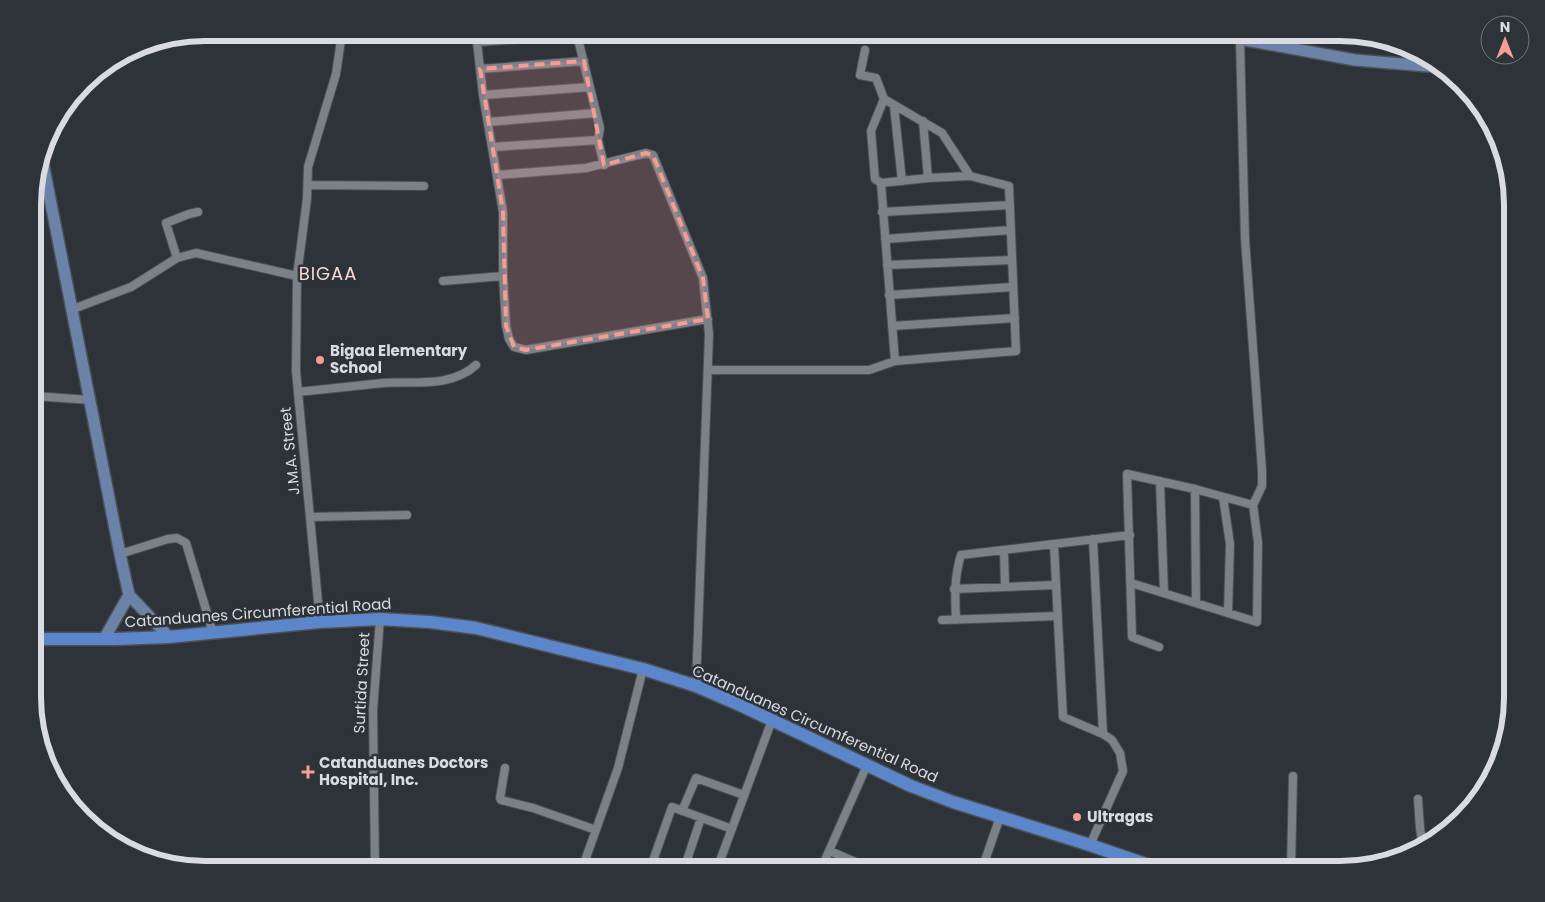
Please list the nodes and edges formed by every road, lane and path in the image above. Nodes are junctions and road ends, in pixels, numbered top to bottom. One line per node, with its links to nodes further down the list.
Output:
1 (1240, 41): 54 (street)
2 (1251, 41): 8 (street)
3 (341, 42): 26 (street, J.M.A. Street)
4 (481, 42): 9 (street)
5 (579, 42): 7 (street)
6 (865, 50): 12 (street)
7 (584, 61): 9 (street); 10 (street)
8 (1425, 65)
9 (480, 69): 11 (street)
10 (590, 87): 11 (street); 14 (street)
11 (483, 95): 16 (street)
12 (884, 99): 13 (street); 25 (street)
13 (894, 106): 15 (street); 24 (street)
14 (596, 113): 16 (street); 17 (street)
15 (923, 121): 22 (street); 23 (street)
16 (488, 122): 18 (street)
17 (598, 140): 18 (street); 19 (street)
18 (493, 146): 21 (street)
19 (604, 165): 21 (street); 43 (street)
20 (45, 173): 41 (street)
21 (497, 175): 37 (street)
22 (970, 176): 23 (street); 28 (street)
23 (928, 178): 24 (street)
24 (902, 181): 25 (street)
25 (880, 183): 30 (street)
26 (308, 185): 27 (street); 36 (street, J.M.A. Street)
27 (424, 186)
28 (1010, 205): 30 (street); 31 (street)
29 (198, 212): 33 (street)
30 (882, 212): 32 (street)
31 (1011, 230): 32 (street); 34 (street)
32 (885, 239): 35 (street)
33 (177, 258): 36 (street); 41 (street)
34 (1012, 260): 35 (street); 39 (street)
35 (887, 265): 40 (street)
36 (296, 276): 48 (street, J.M.A. Street)
37 (503, 276): 38 (street); 43 (street)
38 (443, 281)
39 (1013, 287): 40 (street); 42 (street)
40 (889, 294): 44 (street)
41 (73, 309): 50 (street)
42 (1014, 318): 44 (street); 45 (street)
43 (708, 319): 47 (street)
44 (892, 326): 45 (street)
45 (895, 360): 47 (street)
46 (476, 365): 48 (street)
47 (708, 370): 81 (street)
48 (298, 392): 56 (street, J.M.A. Street)
49 (41, 396): 50 (street)
50 (90, 400): 61 (street)
51 (1160, 481): 52 (street); 57 (street); 66 (street)
52 (1194, 489): 53 (street); 68 (street)
53 (1223, 497): 54 (street); 69 (street)
54 (1252, 506): 69 (street)
55 (407, 515): 56 (street)
56 (310, 517): 74 (street, J.M.A. Street)
57 (1130, 535): 58 (street); 62 (street)
58 (1093, 540): 59 (street); 83 (street)
59 (1054, 545): 60 (street); 63 (street)
60 (1004, 551): 64 (street); 65 (street)
61 (120, 554): 67 (street); 75 (street)
62 (1131, 583): 66 (street); 79 (street)
63 (1056, 585): 64 (street); 70 (street)
64 (1005, 587): 65 (street)
65 (954, 589): 73 (street)
66 (1164, 592): 68 (street)
67 (129, 595): 76 (street); 78 (street)
68 (1196, 603): 69 (street)
69 (1228, 614)
70 (1058, 616): 73 (street); 83 (street)
71 (380, 619): 74 (main road, Catanduanes Circumferential Road); 80 (main road, Catanduanes Circumferential Road); 102 (street, Surtida Street)
72 (942, 620): 73 (street)
73 (956, 620)
74 (320, 622): 75 (main road, Catanduanes Circumferential Road)
75 (213, 633): 76 (main road, Catanduanes Circumferential Road)
76 (169, 637): 78 (main road, Catanduanes Circumferential Road)
77 (41, 639): 78 (main road, Catanduanes Circumferential Road)
78 (104, 639)
79 (1159, 646)
80 (642, 669): 81 (main road, Catanduanes Circumferential Road); 93 (street)
81 (696, 686): 82 (main road, Catanduanes Circumferential Road)
82 (772, 720): 84 (main road, Catanduanes Circumferential Road); 87 (street)
83 (1103, 734): 95 (street)
84 (867, 765): 90 (main road, Catanduanes Circumferential Road); 96 (street)
85 (505, 768): 93 (street)
86 (1292, 776): 101 (street)
87 (744, 795): 89 (street); 92 (street)
88 (1418, 799): 94 (street)
89 (682, 811): 91 (street); 104 (street)
90 (1000, 817): 95 (main road, Catanduanes Circumferential Road); 99 (street)
91 (701, 818): 92 (street); 105 (street)
92 (732, 829): 106 (street)
93 (596, 830): 103 (street)
94 (1422, 839)
95 (1090, 845): 100 (main road, Catanduanes Circumferential Road)
96 (830, 851): 97 (street); 98 (street)
97 (825, 860)
98 (852, 860)
99 (985, 860)
100 (1134, 860)
101 (1291, 860)
102 (375, 861)
103 (585, 861)
104 (653, 861)
105 (687, 861)
106 (720, 861)

